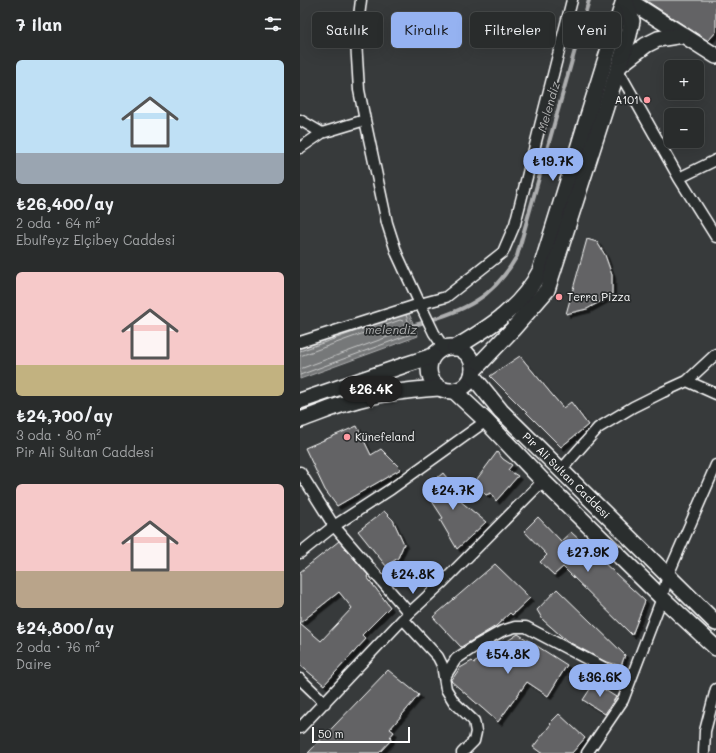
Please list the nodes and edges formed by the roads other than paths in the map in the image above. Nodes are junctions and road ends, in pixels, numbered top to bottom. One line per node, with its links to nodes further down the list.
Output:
1 (361, 0): 8 (street)
2 (572, 0): 14 (street)
3 (625, 0): 4 (main road); 6 (main road); 16 (main road)
4 (683, 35): 5 (main road); 6 (main road)
5 (715, 54)
6 (619, 68): 12 (street); 18 (main road)
7 (300, 120): 9 (street)
8 (364, 120): 9 (street); 14 (street)
9 (322, 133): 10 (street)
10 (300, 148)
11 (716, 160): 12 (street)
12 (679, 178): 13 (street)
13 (716, 237)
14 (420, 304): 15 (street); 16 (street)
15 (300, 342)
16 (444, 351): 18 (main road); 20 (main road); 22 (main road)
17 (716, 354): 19 (street)
18 (473, 373): 20 (main road); 26 (main road, Pir Ali Sultan Caddesi)
19 (687, 382): 21 (street); 26 (street)
20 (446, 389): 23 (main road); 24 (main road)
21 (716, 394)
22 (300, 401)
23 (300, 420)
24 (486, 421): 28 (main road); 29 (street)
25 (716, 465): 31 (street)
26 (561, 470): 31 (main road, Pir Ali Sultan Caddesi)
27 (300, 472): 29 (street)
28 (543, 481): 32 (main road); 33 (street)
29 (334, 526): 30 (street); 33 (street)
30 (300, 553)
31 (668, 576): 32 (street); 34 (main road, Pir Ali Sultan Caddesi)
32 (662, 598): 35 (main road); 38 (street)
33 (406, 616): 36 (street); 40 (street)
34 (716, 623)
35 (716, 648)
36 (444, 678): 38 (street); 42 (street)
37 (300, 679): 40 (street)
38 (629, 681): 43 (street)
39 (716, 689): 44 (street)
40 (325, 703): 41 (street)
41 (300, 728)
42 (462, 753)
43 (587, 753)
44 (704, 753)

